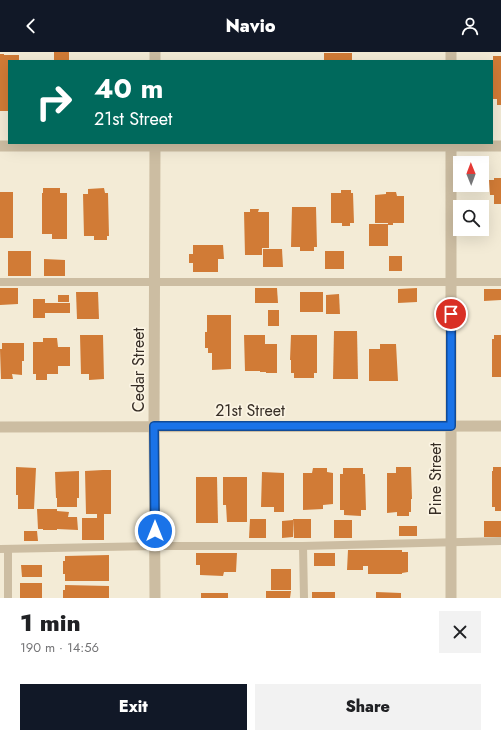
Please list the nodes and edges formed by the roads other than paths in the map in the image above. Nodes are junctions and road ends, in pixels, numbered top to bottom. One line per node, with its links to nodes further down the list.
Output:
1 (155, 144): 2 (street); 3 (street); 6 (street, Cedar Street)
2 (451, 144): 4 (street); 7 (street, Pine Street)
3 (0, 146)
4 (501, 146)
5 (0, 282): 6 (lane)
6 (154, 282): 7 (lane); 9 (street, Cedar Street)
7 (451, 282): 8 (lane); 10 (street, Pine Street)
8 (501, 282)
9 (154, 426): 10 (street, 21st Street); 12 (street, 21st Street); 15 (street, Cedar Street)
10 (451, 426): 11 (street, 21st Street); 14 (street, Pine Street)
11 (501, 426)
12 (0, 427)
13 (501, 541): 14 (lane)
14 (451, 542): 16 (lane); 21 (street, Pine Street)
15 (155, 546): 16 (lane); 17 (lane); 19 (street, Cedar Street)
16 (303, 546): 20 (lane)
17 (4, 549): 18 (lane)
18 (8, 598)
19 (155, 598)
20 (304, 598)
21 (451, 598)

